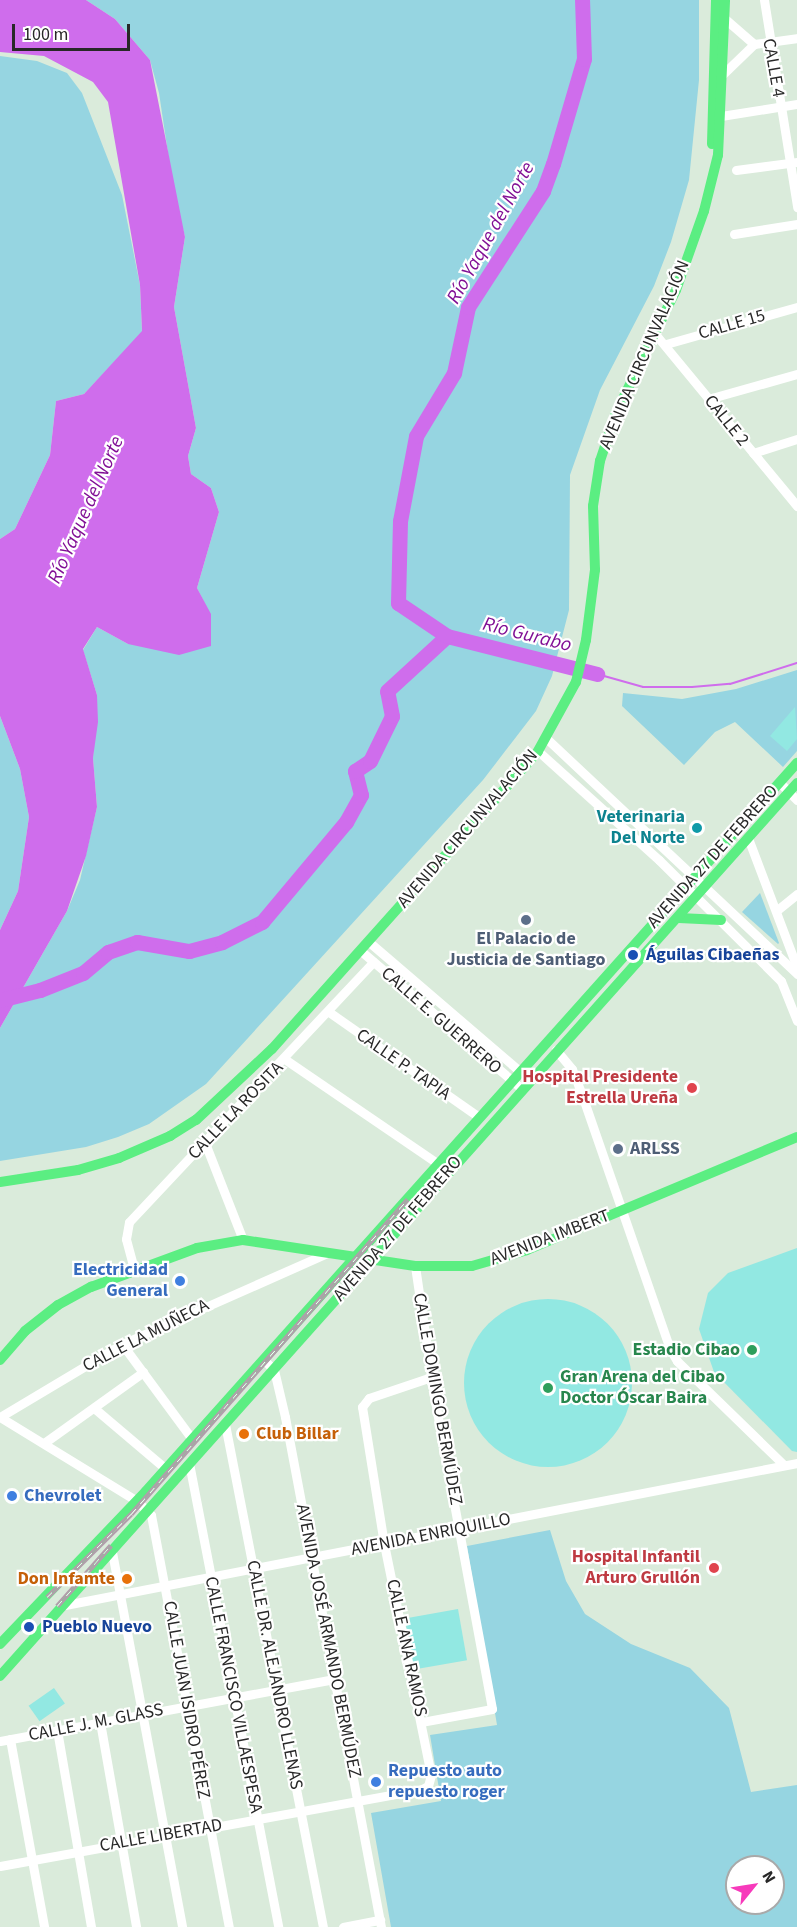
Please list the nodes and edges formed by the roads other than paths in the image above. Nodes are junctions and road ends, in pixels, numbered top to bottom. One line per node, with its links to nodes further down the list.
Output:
1 (716, 0): 14 (main road, AVENIDA CIRCUNVALACIÓN)
2 (725, 0): 4 (main road, AVENIDA CIRCUNVALACIÓN)
3 (764, 0): 6 (street, CALLE 4)
4 (724, 18): 7 (street); 8 (main road, AVENIDA CIRCUNVALACIÓN)
5 (797, 38): 6 (street)
6 (768, 42): 7 (street); 10 (street, CALLE 4)
7 (754, 44): 8 (street)
8 (722, 75): 11 (main road, AVENIDA CIRCUNVALACIÓN)
9 (797, 104): 10 (street)
10 (780, 107): 11 (street); 12 (street, CALLE 4)
11 (721, 116): 14 (main road, AVENIDA CIRCUNVALACIÓN)
12 (793, 163): 13 (street); 15 (street, CALLE 4)
13 (736, 170)
14 (711, 175): 19 (main road, AVENIDA CIRCUNVALACIÓN)
15 (797, 207)
16 (797, 224): 17 (street)
17 (734, 234)
18 (797, 307): 20 (street, CALLE 15)
19 (656, 335): 20 (street, CALLE 2); 26 (main road, AVENIDA CIRCUNVALACIÓN)
20 (666, 344): 22 (street, CALLE 2)
21 (797, 374): 22 (street)
22 (708, 399): 24 (street, CALLE 2)
23 (797, 439): 24 (street)
24 (753, 453): 25 (street, CALLE 2)
25 (797, 506)
26 (546, 738): 27 (main road, AVENIDA CIRCUNVALACIÓN); 33 (street)
27 (538, 751): 35 (street); 41 (main road, AVENIDA CIRCUNVALACIÓN)
28 (797, 763): 29 (main road, AVENIDA 27 DE FEBRERO)
29 (780, 783): 31 (street); 33 (main road, AVENIDA 27 DE FEBRERO)
30 (797, 783): 31 (main road, AVENIDA 27 DE FEBRERO)
31 (793, 796): 32 (main road, AVENIDA 27 DE FEBRERO)
32 (748, 838): 34 (main road, AVENIDA 27 DE FEBRERO); 38 (street)
33 (696, 877): 34 (street); 35 (main road, AVENIDA 27 DE FEBRERO)
34 (706, 886): 37 (main road, AVENIDA 27 DE FEBRERO); 45 (street)
35 (687, 887): 37 (street); 52 (main road, AVENIDA 27 DE FEBRERO)
36 (797, 894): 38 (street)
37 (697, 897): 39 (main road, AVENIDA 27 DE FEBRERO); 40 (street)
38 (776, 911): 44 (street)
39 (679, 918): 40 (main road); 50 (main road, AVENIDA 27 DE FEBRERO)
40 (721, 920): 47 (street)
41 (369, 942): 42 (main road, AVENIDA CIRCUNVALACIÓN); 52 (street, CALLE E. GUERRERO)
42 (361, 951): 43 (street, CALLE E. GUERRERO); 59 (main road, AVENIDA CIRCUNVALACIÓN)
43 (373, 962): 48 (street, CALLE LA ROSITA); 52 (street, CALLE E. GUERRERO)
44 (797, 968)
45 (797, 974)
46 (797, 979): 47 (street)
47 (783, 984): 49 (street)
48 (328, 1012): 51 (street, CALLE LA ROSITA); 55 (street, CALLE P. TAPIA)
49 (797, 1021)
50 (556, 1050): 53 (main road, AVENIDA 27 DE FEBRERO); 60 (street)
51 (286, 1060): 57 (street, CALLE LA ROSITA); 58 (street)
52 (514, 1077): 53 (street, CALLE E. GUERRERO); 54 (street, CALLE E. GUERRERO); 55 (main road, AVENIDA 27 DE FEBRERO)
53 (530, 1080): 54 (main road, AVENIDA 27 DE FEBRERO)
54 (522, 1089): 64 (main road, AVENIDA 27 DE FEBRERO)
55 (479, 1117): 58 (main road, AVENIDA 27 DE FEBRERO)
56 (797, 1137): 60 (main road, AVENIDA IMBERT)
57 (205, 1143): 61 (street); 66 (street, CALLE LA ROSITA)
58 (437, 1163): 63 (main road, AVENIDA 27 DE FEBRERO)
59 (0, 1182)
60 (623, 1210): 65 (main road, AVENIDA IMBERT); 80 (street)
61 (243, 1240): 62 (main road, AVENIDA IMBERT); 66 (main road, AVENIDA IMBERT)
62 (330, 1251): 63 (main road, AVENIDA IMBERT); 67 (street, CALLE LA MUÑECA)
63 (354, 1255): 64 (main road, AVENIDA IMBERT); 69 (main road, AVENIDA 27 DE FEBRERO)
64 (371, 1259): 65 (main road, AVENIDA IMBERT); 70 (main road, AVENIDA 27 DE FEBRERO)
65 (415, 1266): 72 (street, CALLE DOMINGO BERMÚDEZ)
66 (134, 1269): 68 (main road, AVENIDA IMBERT)
67 (122, 1344): 71 (street); 74 (street, CALLE LA MUÑECA)
68 (0, 1360)
69 (264, 1360): 70 (street); 76 (main road, AVENIDA 27 DE FEBRERO)
70 (274, 1370): 75 (main road, AVENIDA 27 DE FEBRERO); 87 (street, AVENIDA JOSÉ ARMANDO BERMÚDEZ)
71 (143, 1372): 73 (street); 76 (street)
72 (431, 1377): 84 (street, CALLE DOMINGO BERMÚDEZ); 85 (street, CALLE ANA RAMOS)
73 (94, 1408): 77 (street); 81 (street)
74 (0, 1417): 77 (street)
75 (225, 1424): 78 (main road, AVENIDA 27 DE FEBRERO); 88 (street, CALLE DR. ALEJANDRO LLENAS)
76 (192, 1439): 81 (main road, AVENIDA 27 DE FEBRERO)
77 (44, 1443): 82 (street)
78 (189, 1463): 83 (main road, AVENIDA 27 DE FEBRERO); 89 (street, CALLE FRANCISCO VILLAESPESA)
79 (797, 1463): 80 (street, AVENIDA ENRIQUILLO)
80 (784, 1466): 84 (street, AVENIDA ENRIQUILLO)
81 (166, 1469): 82 (main road, AVENIDA 27 DE FEBRERO)
82 (137, 1501): 83 (street); 93 (main road, AVENIDA 27 DE FEBRERO)
83 (147, 1510): 86 (main road, AVENIDA 27 DE FEBRERO); 90 (street, CALLE JUAN ISIDRO PÉREZ)
84 (459, 1529): 85 (street, AVENIDA ENRIQUILLO); 101 (street, CALLE DOMINGO BERMÚDEZ)
85 (384, 1544): 87 (street, AVENIDA ENRIQUILLO); 101 (street, CALLE ANA RAMOS)
86 (112, 1552): 91 (street); 92 (main road, AVENIDA 27 DE FEBRERO)
87 (312, 1559): 88 (street, AVENIDA ENRIQUILLO); 95 (street, AVENIDA JOSÉ ARMANDO BERMÚDEZ)
88 (254, 1569): 89 (street, AVENIDA ENRIQUILLO); 96 (street, CALLE DR. ALEJANDRO LLENAS)
89 (210, 1578): 90 (street, AVENIDA ENRIQUILLO); 97 (street, CALLE FRANCISCO VILLAESPESA)
90 (166, 1586): 91 (street, AVENIDA ENRIQUILLO); 98 (street, CALLE JUAN ISIDRO PÉREZ)
91 (120, 1595): 92 (street, AVENIDA ENRIQUILLO); 99 (street)
92 (65, 1605): 94 (main road, AVENIDA 27 DE FEBRERO)
93 (0, 1644)
94 (0, 1676)
95 (334, 1679): 96 (street, CALLE J. M. GLASS); 105 (street, AVENIDA JOSÉ ARMANDO BERMÚDEZ)
96 (277, 1689): 97 (street, CALLE J. M. GLASS); 106 (street, CALLE DR. ALEJANDRO LLENAS)
97 (232, 1697): 98 (street, CALLE J. M. GLASS); 107 (street, CALLE FRANCISCO VILLAESPESA)
98 (186, 1705): 99 (street, CALLE J. M. GLASS); 108 (street, CALLE JUAN ISIDRO PÉREZ)
99 (141, 1714): 100 (street, CALLE J. M. GLASS); 109 (street)
100 (100, 1722): 102 (street, CALLE J. M. GLASS); 110 (street)
101 (422, 1722): 104 (street, CALLE ANA RAMOS)
102 (57, 1730): 103 (street, CALLE J. M. GLASS); 111 (street)
103 (5, 1740): 112 (street)
104 (428, 1786): 105 (street, CALLE LIBERTAD)
105 (358, 1801): 106 (street, CALLE LIBERTAD); 114 (street, AVENIDA JOSÉ ARMANDO BERMÚDEZ)
106 (301, 1811): 107 (street, CALLE LIBERTAD); 121 (street, CALLE DR. ALEJANDRO LLENAS)
107 (258, 1820): 108 (street, CALLE LIBERTAD); 120 (street, CALLE FRANCISCO VILLAESPESA)
108 (209, 1828): 109 (street, CALLE LIBERTAD); 119 (street, CALLE JUAN ISIDRO PÉREZ)
109 (165, 1837): 110 (street, CALLE LIBERTAD); 118 (street)
110 (121, 1843): 111 (street, CALLE LIBERTAD); 117 (street)
111 (77, 1851): 112 (street, CALLE LIBERTAD); 116 (street)
112 (32, 1860): 113 (street, CALLE LIBERTAD); 115 (street)
113 (0, 1866)
114 (380, 1924): 122 (street)
115 (44, 1927)
116 (91, 1927)
117 (136, 1927)
118 (182, 1927)
119 (229, 1927)
120 (278, 1927)
121 (323, 1927)
122 (343, 1927)

